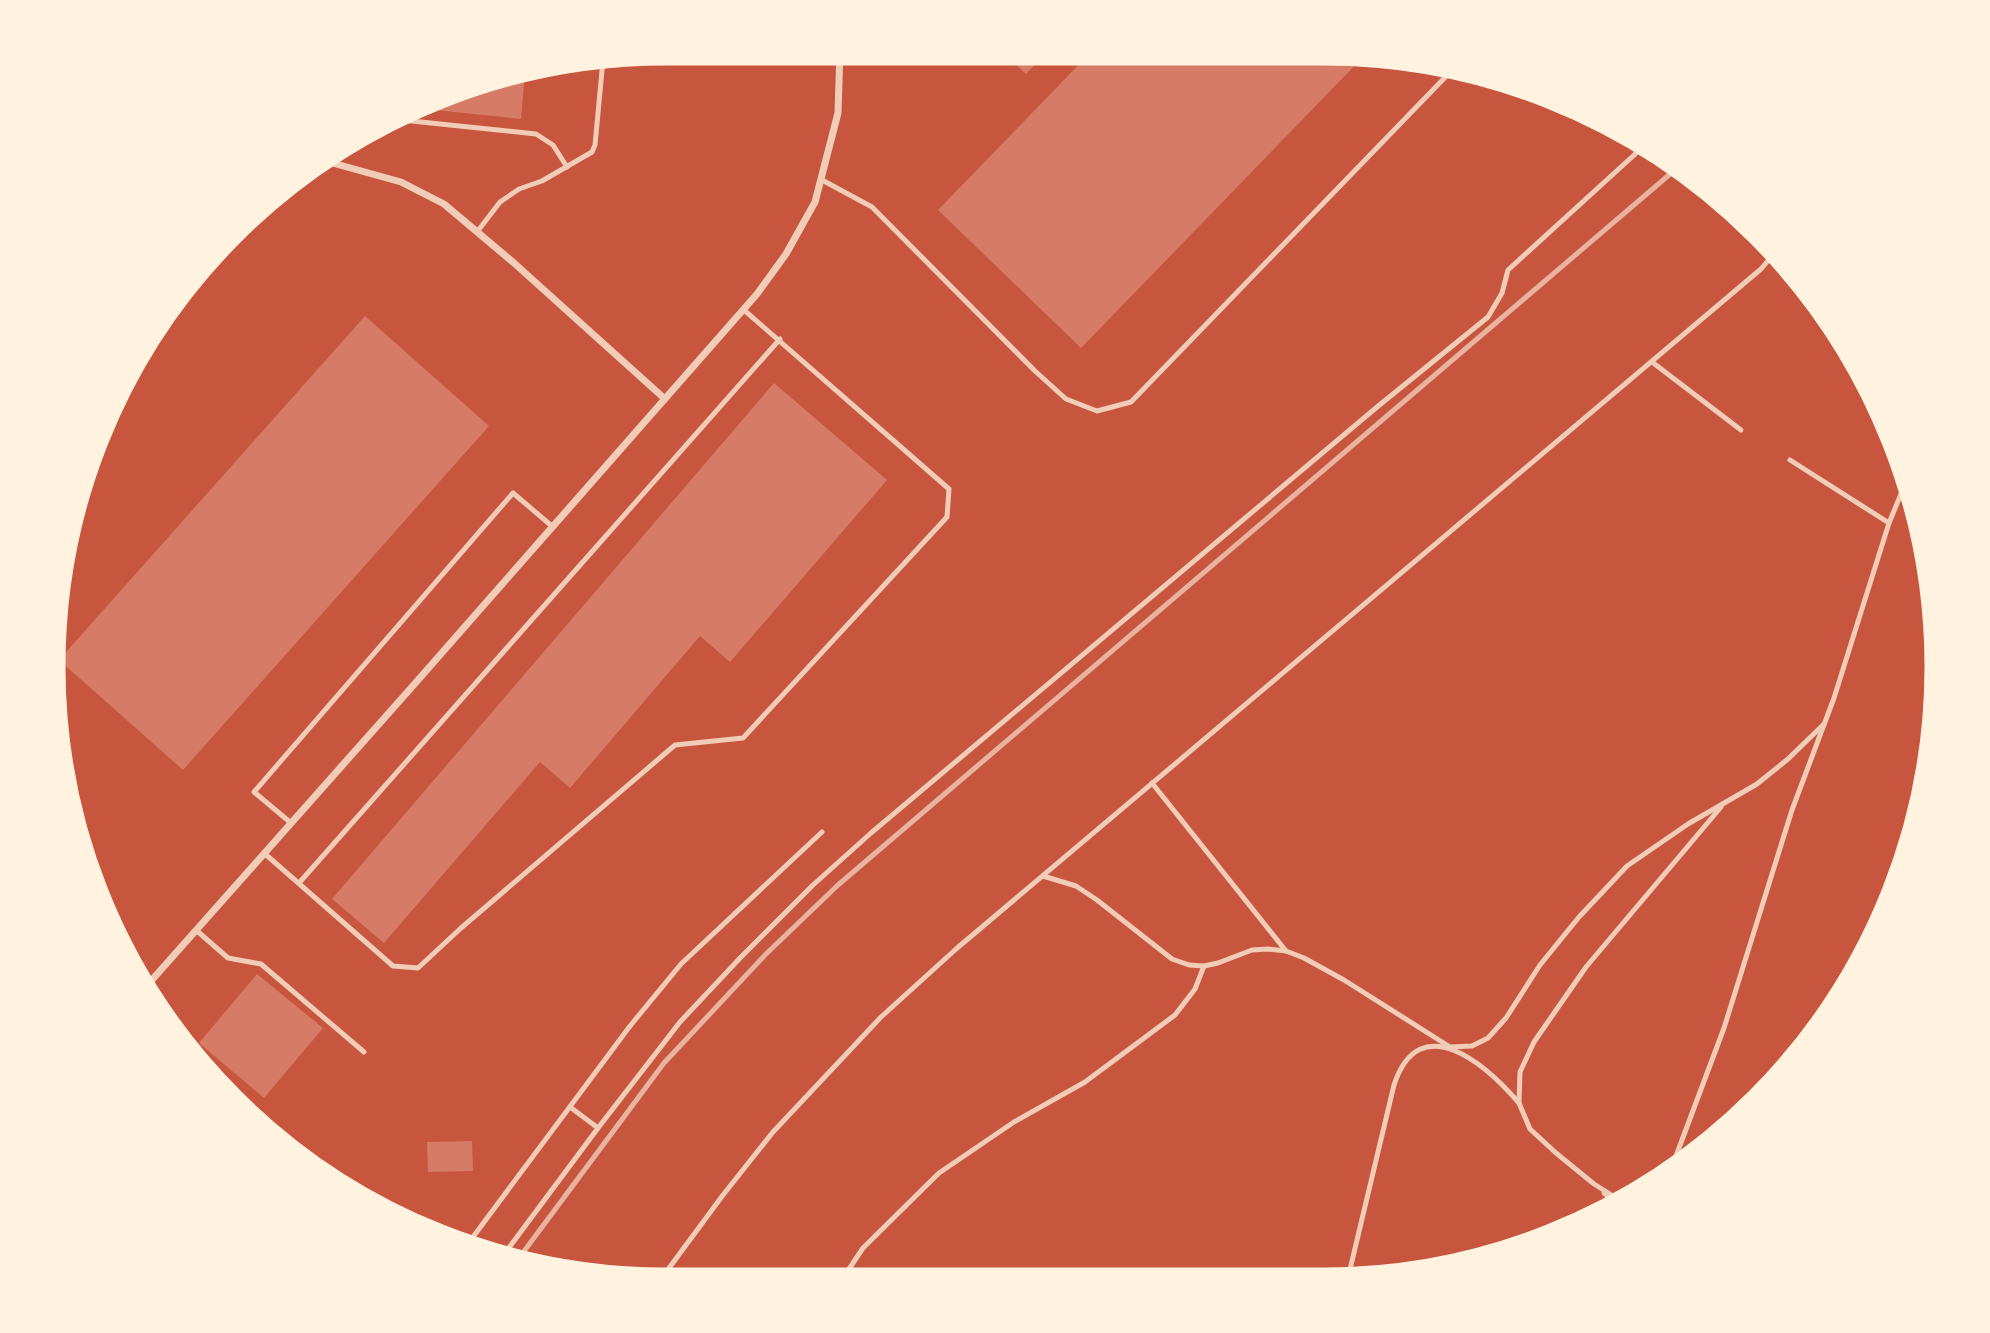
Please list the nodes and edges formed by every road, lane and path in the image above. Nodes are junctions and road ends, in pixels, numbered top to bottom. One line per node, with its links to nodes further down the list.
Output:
1 (840, 61): 8 (street)
2 (603, 65): 7 (lane)
3 (1448, 74): 8 (lane)
4 (406, 121): 7 (lane)
5 (1639, 150): 36 (lane)
6 (331, 163): 9 (street)
7 (567, 166): 9 (lane)
8 (822, 180): 11 (street)
9 (477, 232): 14 (street)
10 (1770, 258): 13 (lane)
11 (744, 310): 12 (lane); 14 (street)
12 (780, 339): 27 (lane); 27 (lane)
13 (1652, 362): 15 (lane); 21 (lane)
14 (665, 399): 19 (street)
15 (1741, 430)
16 (1790, 460): 18 (lane)
17 (1902, 491): 18 (lane)
18 (1889, 523): 20 (lane)
19 (553, 527): 23 (street); 23 (lane)
20 (1824, 724): 22 (lane); 37 (lane)
21 (1152, 783): 26 (lane); 29 (lane)
22 (1725, 802): 32 (lane); 34 (lane)
23 (290, 823): 25 (street)
24 (822, 832): 35 (lane)
25 (264, 853): 27 (lane); 28 (street)
26 (1043, 876): 30 (lane); 44 (lane)
27 (299, 883)
28 (196, 930): 31 (street); 33 (lane)
29 (1286, 951): 30 (lane); 32 (lane)
30 (1204, 966): 45 (lane)
31 (150, 982)
32 (1450, 1047): 34 (lane); 43 (lane)
33 (364, 1052)
34 (1519, 1103): 38 (lane)
35 (570, 1107): 36 (lane); 41 (lane)
36 (598, 1128): 42 (lane)
37 (1675, 1159)
38 (1594, 1184): 39 (lane); 40 (lane)
39 (1615, 1196)
40 (1611, 1199)
41 (471, 1240)
42 (507, 1250)
43 (1350, 1271)
44 (666, 1272)
45 (847, 1272)

